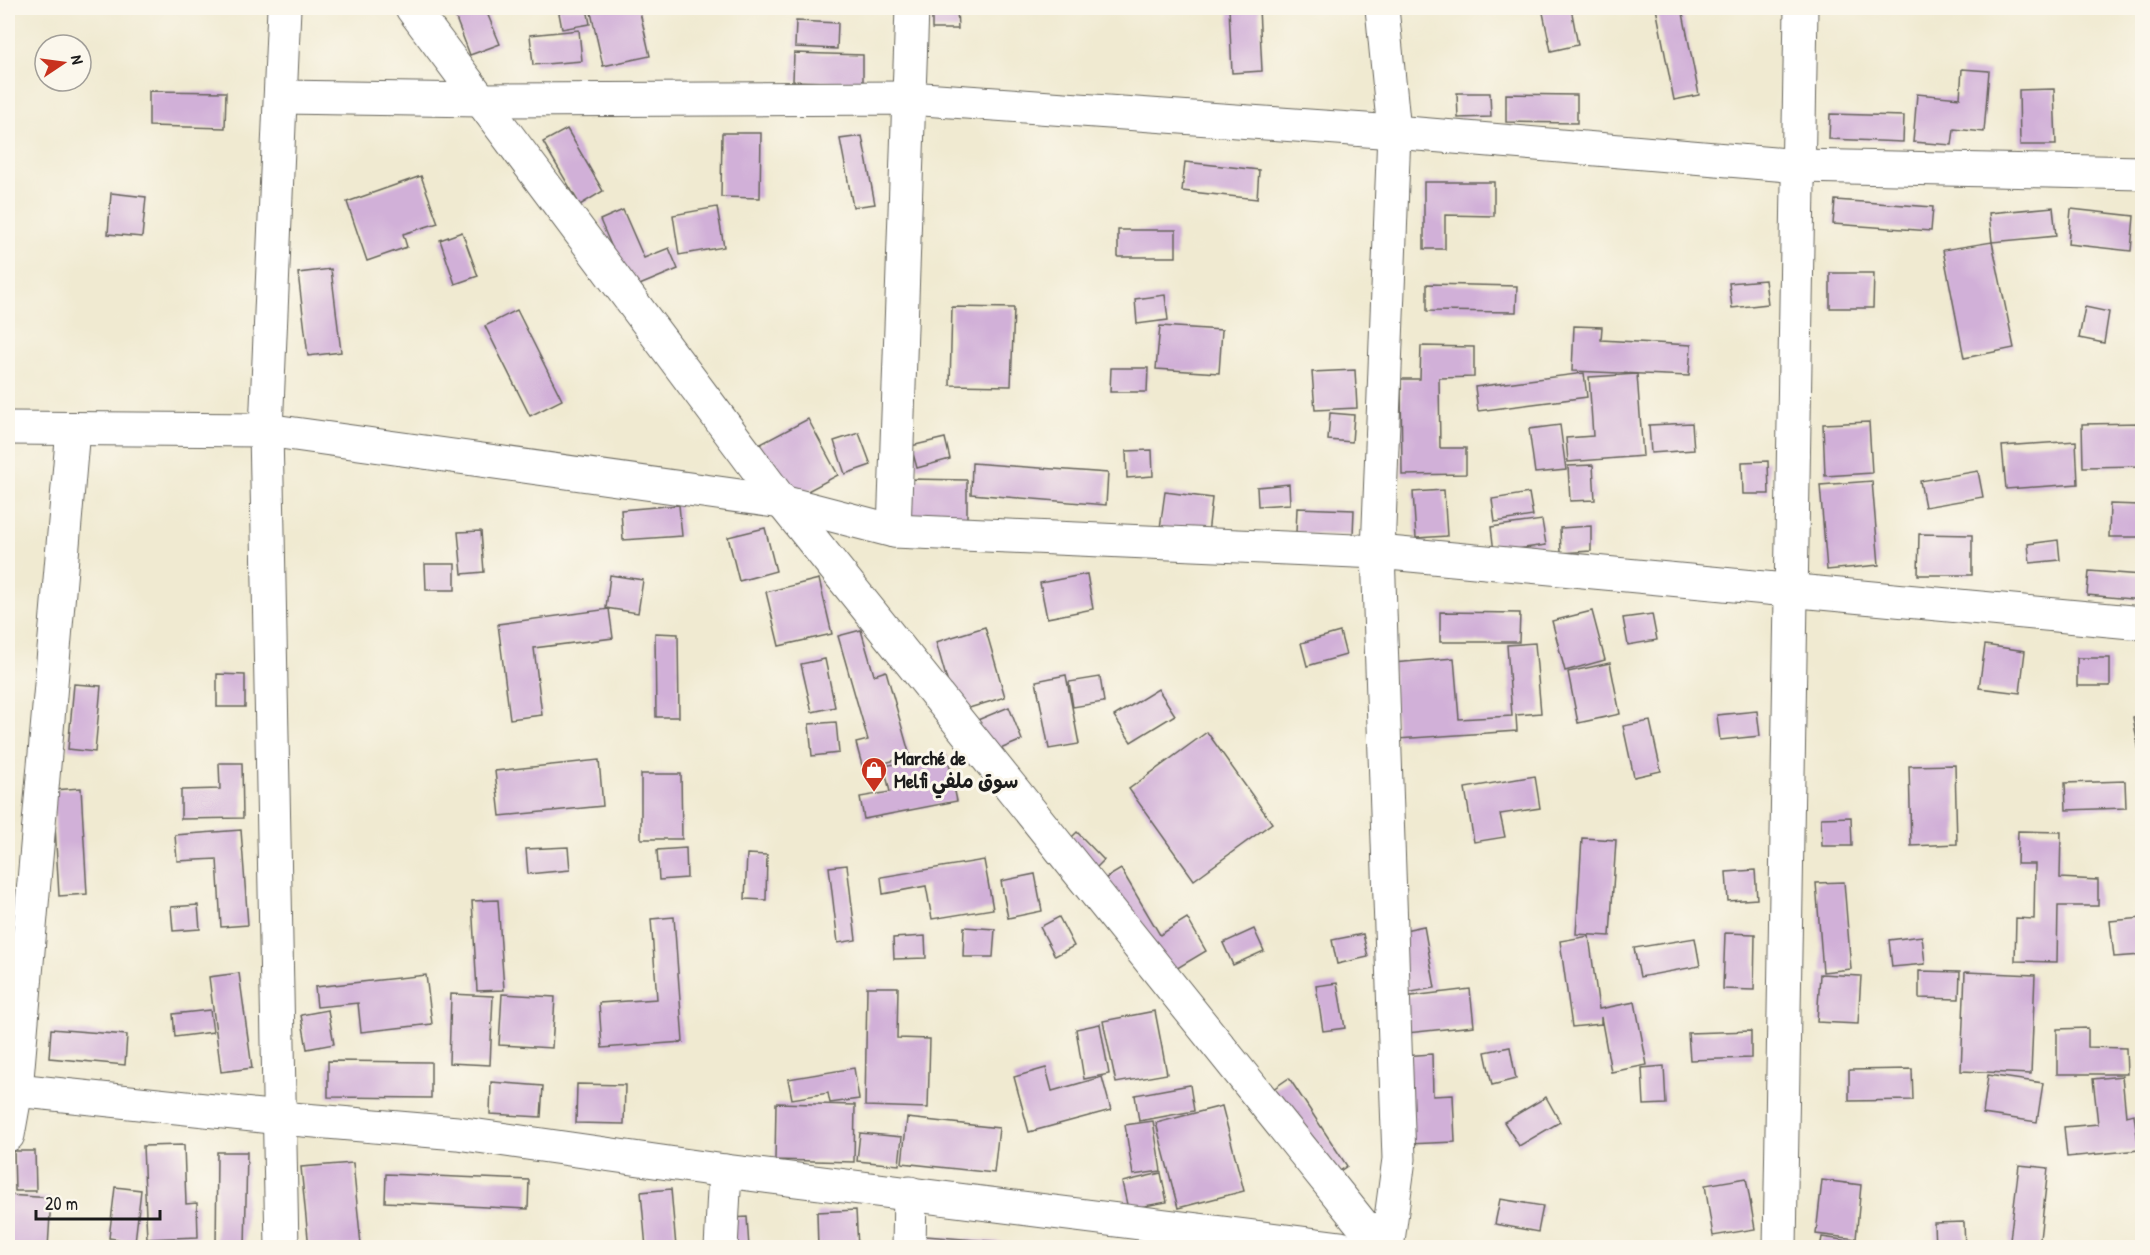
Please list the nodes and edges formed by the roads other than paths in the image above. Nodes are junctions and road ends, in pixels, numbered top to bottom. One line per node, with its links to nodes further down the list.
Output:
1 (284, 8): 6 (street)
2 (412, 8): 8 (street)
3 (912, 8): 7 (street)
4 (1382, 8): 9 (street)
5 (1801, 8): 10 (street)
6 (281, 97): 8 (street); 14 (street)
7 (909, 98): 8 (street); 9 (street); 16 (street)
8 (481, 100): 15 (street)
9 (1394, 132): 10 (street); 17 (street)
10 (1799, 166): 11 (street); 18 (street)
11 (2142, 173)
12 (8, 428): 13 (street)
13 (73, 429): 14 (street); 20 (street)
14 (266, 430): 15 (street); 21 (street)
15 (782, 502): 16 (street); 29 (street)
16 (894, 531): 17 (street)
17 (1378, 552): 18 (street); 30 (street)
18 (1791, 589): 19 (street); 31 (street)
19 (2142, 623)
20 (16, 1090): 21 (street); 22 (street)
21 (280, 1118): 23 (street); 25 (street)
22 (8, 1135)
23 (725, 1171): 24 (street); 26 (street)
24 (910, 1193): 27 (street); 28 (street)
25 (282, 1248)
26 (721, 1248)
27 (909, 1248)
28 (1341, 1248)
29 (1381, 1248)
30 (1387, 1248)
31 (1780, 1248)

